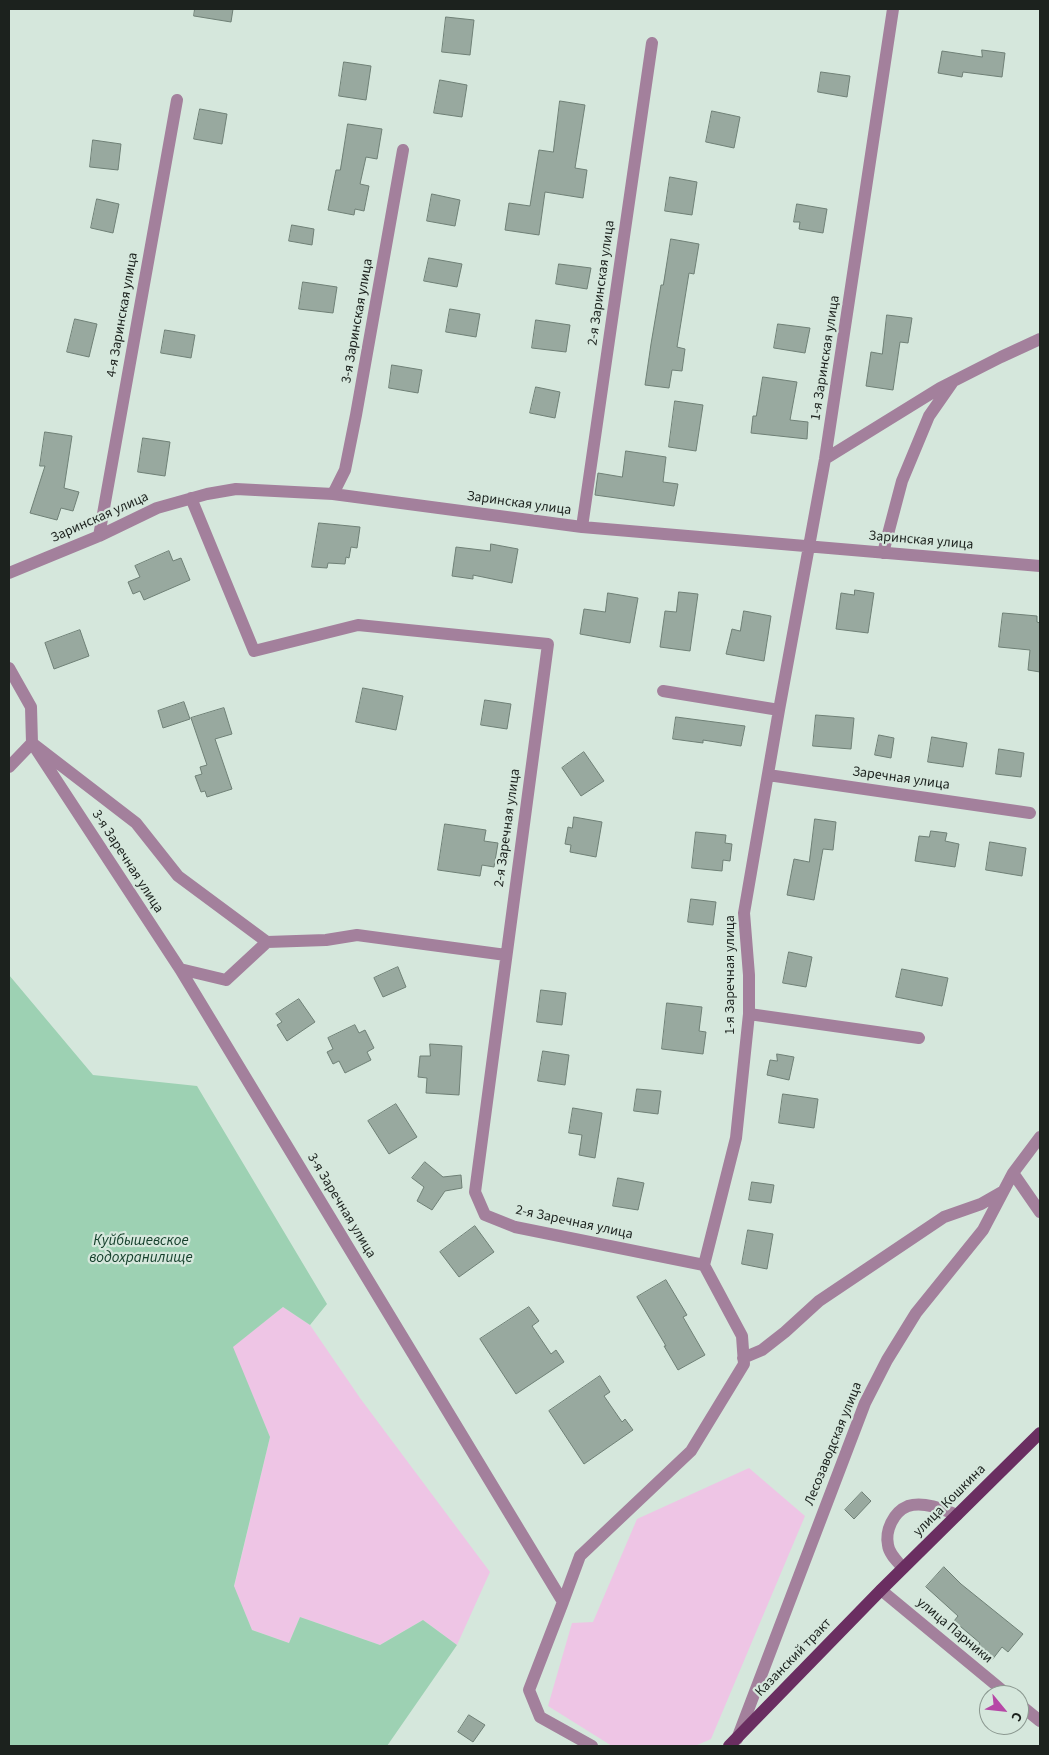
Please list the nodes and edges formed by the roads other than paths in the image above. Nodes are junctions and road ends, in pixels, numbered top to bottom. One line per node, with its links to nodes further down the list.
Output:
1 (893, 9): 7 (street, 1-я Заринская улица)
2 (652, 43): 10 (street, 2-я Заринская улица)
3 (177, 100): 11 (street, 4-я Заринская улица)
4 (403, 150): 8 (street, 3-я Заринская улица)
5 (1040, 339): 6 (street)
6 (954, 381): 7 (street); 13 (street)
7 (825, 459): 12 (street, 1-я Заринская улица)
8 (333, 494): 9 (street, Заринская улица); 10 (street, Заринская улица)
9 (191, 498): 11 (street, Заринская улица); 24 (street, 2-я Заречная улица)
10 (582, 527): 12 (street, Заринская улица)
11 (99, 536): 15 (street, Заринская улица)
12 (809, 546): 13 (street, Заринская улица); 18 (street, 1-я Заринская улица)
13 (883, 552): 14 (street, Заринская улица)
14 (1040, 566)
15 (9, 573)
16 (9, 668): 19 (street)
17 (663, 691): 18 (street)
18 (779, 710): 21 (street, 1-я Заречная улица)
19 (32, 743): 20 (street); 23 (street); 25 (street, 3-я Заречная улица)
20 (9, 767)
21 (768, 775): 22 (street, Заречная улица); 26 (street, 1-я Заречная улица)
22 (1030, 812)
23 (266, 942): 24 (street); 25 (street)
24 (506, 955): 32 (street, 2-я Заречная улица)
25 (180, 969): 38 (street, 3-я Заречная улица)
26 (749, 1014): 27 (street); 32 (street, 1-я Заречная улица)
27 (919, 1038)
28 (1040, 1137): 29 (street, Лесозаводская улица)
29 (1013, 1174): 30 (street, Лесозаводская улица); 31 (street)
30 (1002, 1192): 33 (street); 42 (street, Лесозаводская улица)
31 (1040, 1212)
32 (704, 1265): 33 (street)
33 (743, 1358): 38 (street)
34 (1040, 1433): 35 (main road, улица Кошкина)
35 (957, 1515): 36 (main road, улица Кошкина); 36 (street)
36 (904, 1568): 37 (main road, улица Кошкина)
37 (881, 1590): 39 (street, улица Парники); 42 (main road, Казанский тракт)
38 (563, 1602): 43 (street)
39 (996, 1685)
40 (1029, 1712): 41 (street)
41 (1040, 1721)
42 (733, 1742)
43 (592, 1746)

